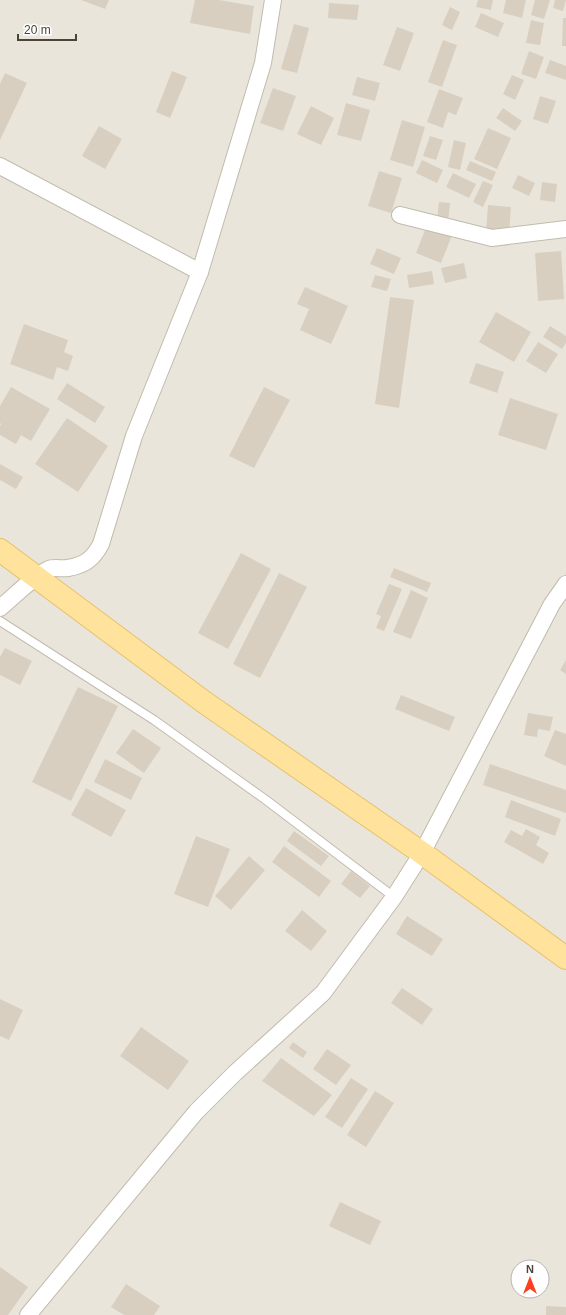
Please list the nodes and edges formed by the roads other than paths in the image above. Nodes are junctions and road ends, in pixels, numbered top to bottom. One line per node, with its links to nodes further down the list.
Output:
1 (273, 0): 5 (street)
2 (0, 166): 5 (street)
3 (400, 216): 4 (street)
4 (566, 229)
5 (200, 272): 7 (street)
6 (0, 550): 7 (main road)
7 (37, 577): 9 (street); 11 (main road)
8 (566, 584): 11 (street)
9 (0, 608)
10 (0, 621): 12 (lane)
11 (422, 853): 12 (street); 13 (main road)
12 (394, 897): 14 (street)
13 (566, 958)
14 (28, 1315)

